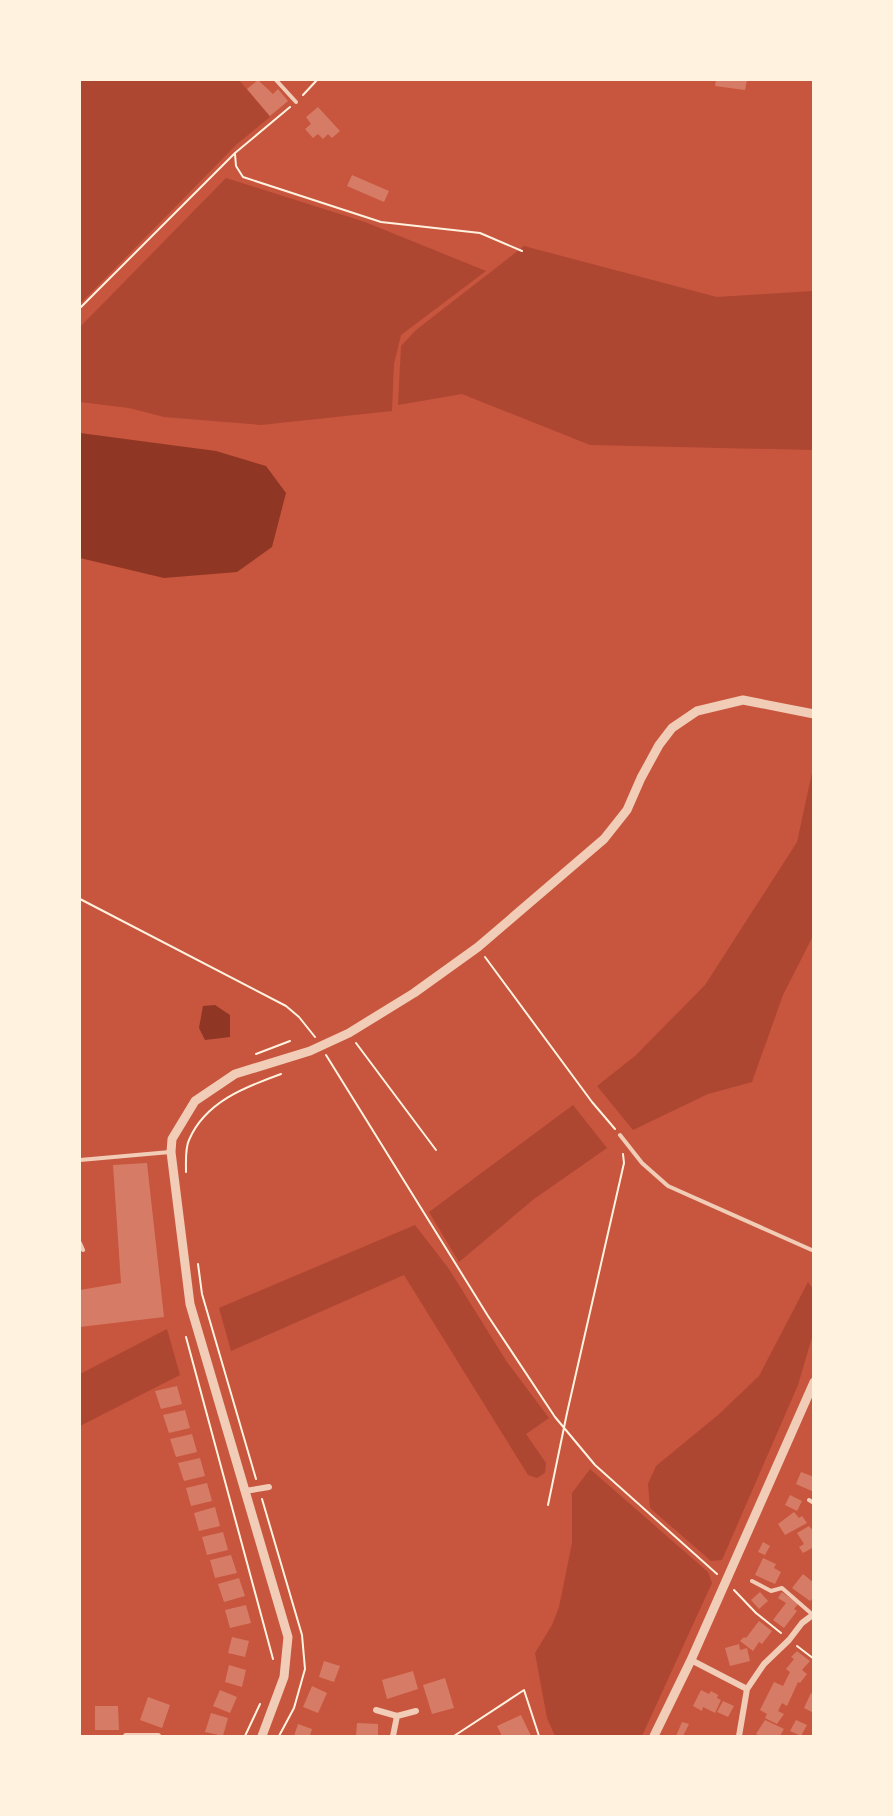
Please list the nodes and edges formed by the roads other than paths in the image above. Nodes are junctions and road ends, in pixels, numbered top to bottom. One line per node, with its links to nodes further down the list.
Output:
1 (276, 80): 2 (lane)
2 (296, 102)
3 (813, 714): 5 (street)
4 (620, 1135): 9 (lane)
5 (171, 1152): 6 (lane); 12 (street)
6 (80, 1160)
7 (80, 1243): 8 (lane)
8 (83, 1250)
9 (813, 1251)
10 (813, 1382): 15 (street)
11 (269, 1487): 12 (street)
12 (245, 1491): 22 (street)
13 (752, 1581): 14 (lane)
14 (813, 1615): 16 (street)
15 (691, 1660): 16 (street); 24 (street)
16 (747, 1689): 25 (street)
17 (376, 1710): 19 (street)
18 (416, 1711): 19 (street)
19 (397, 1716): 23 (street)
20 (126, 1737): 21 (street)
21 (158, 1737)
22 (262, 1737)
23 (393, 1737)
24 (654, 1737)
25 (739, 1737)

